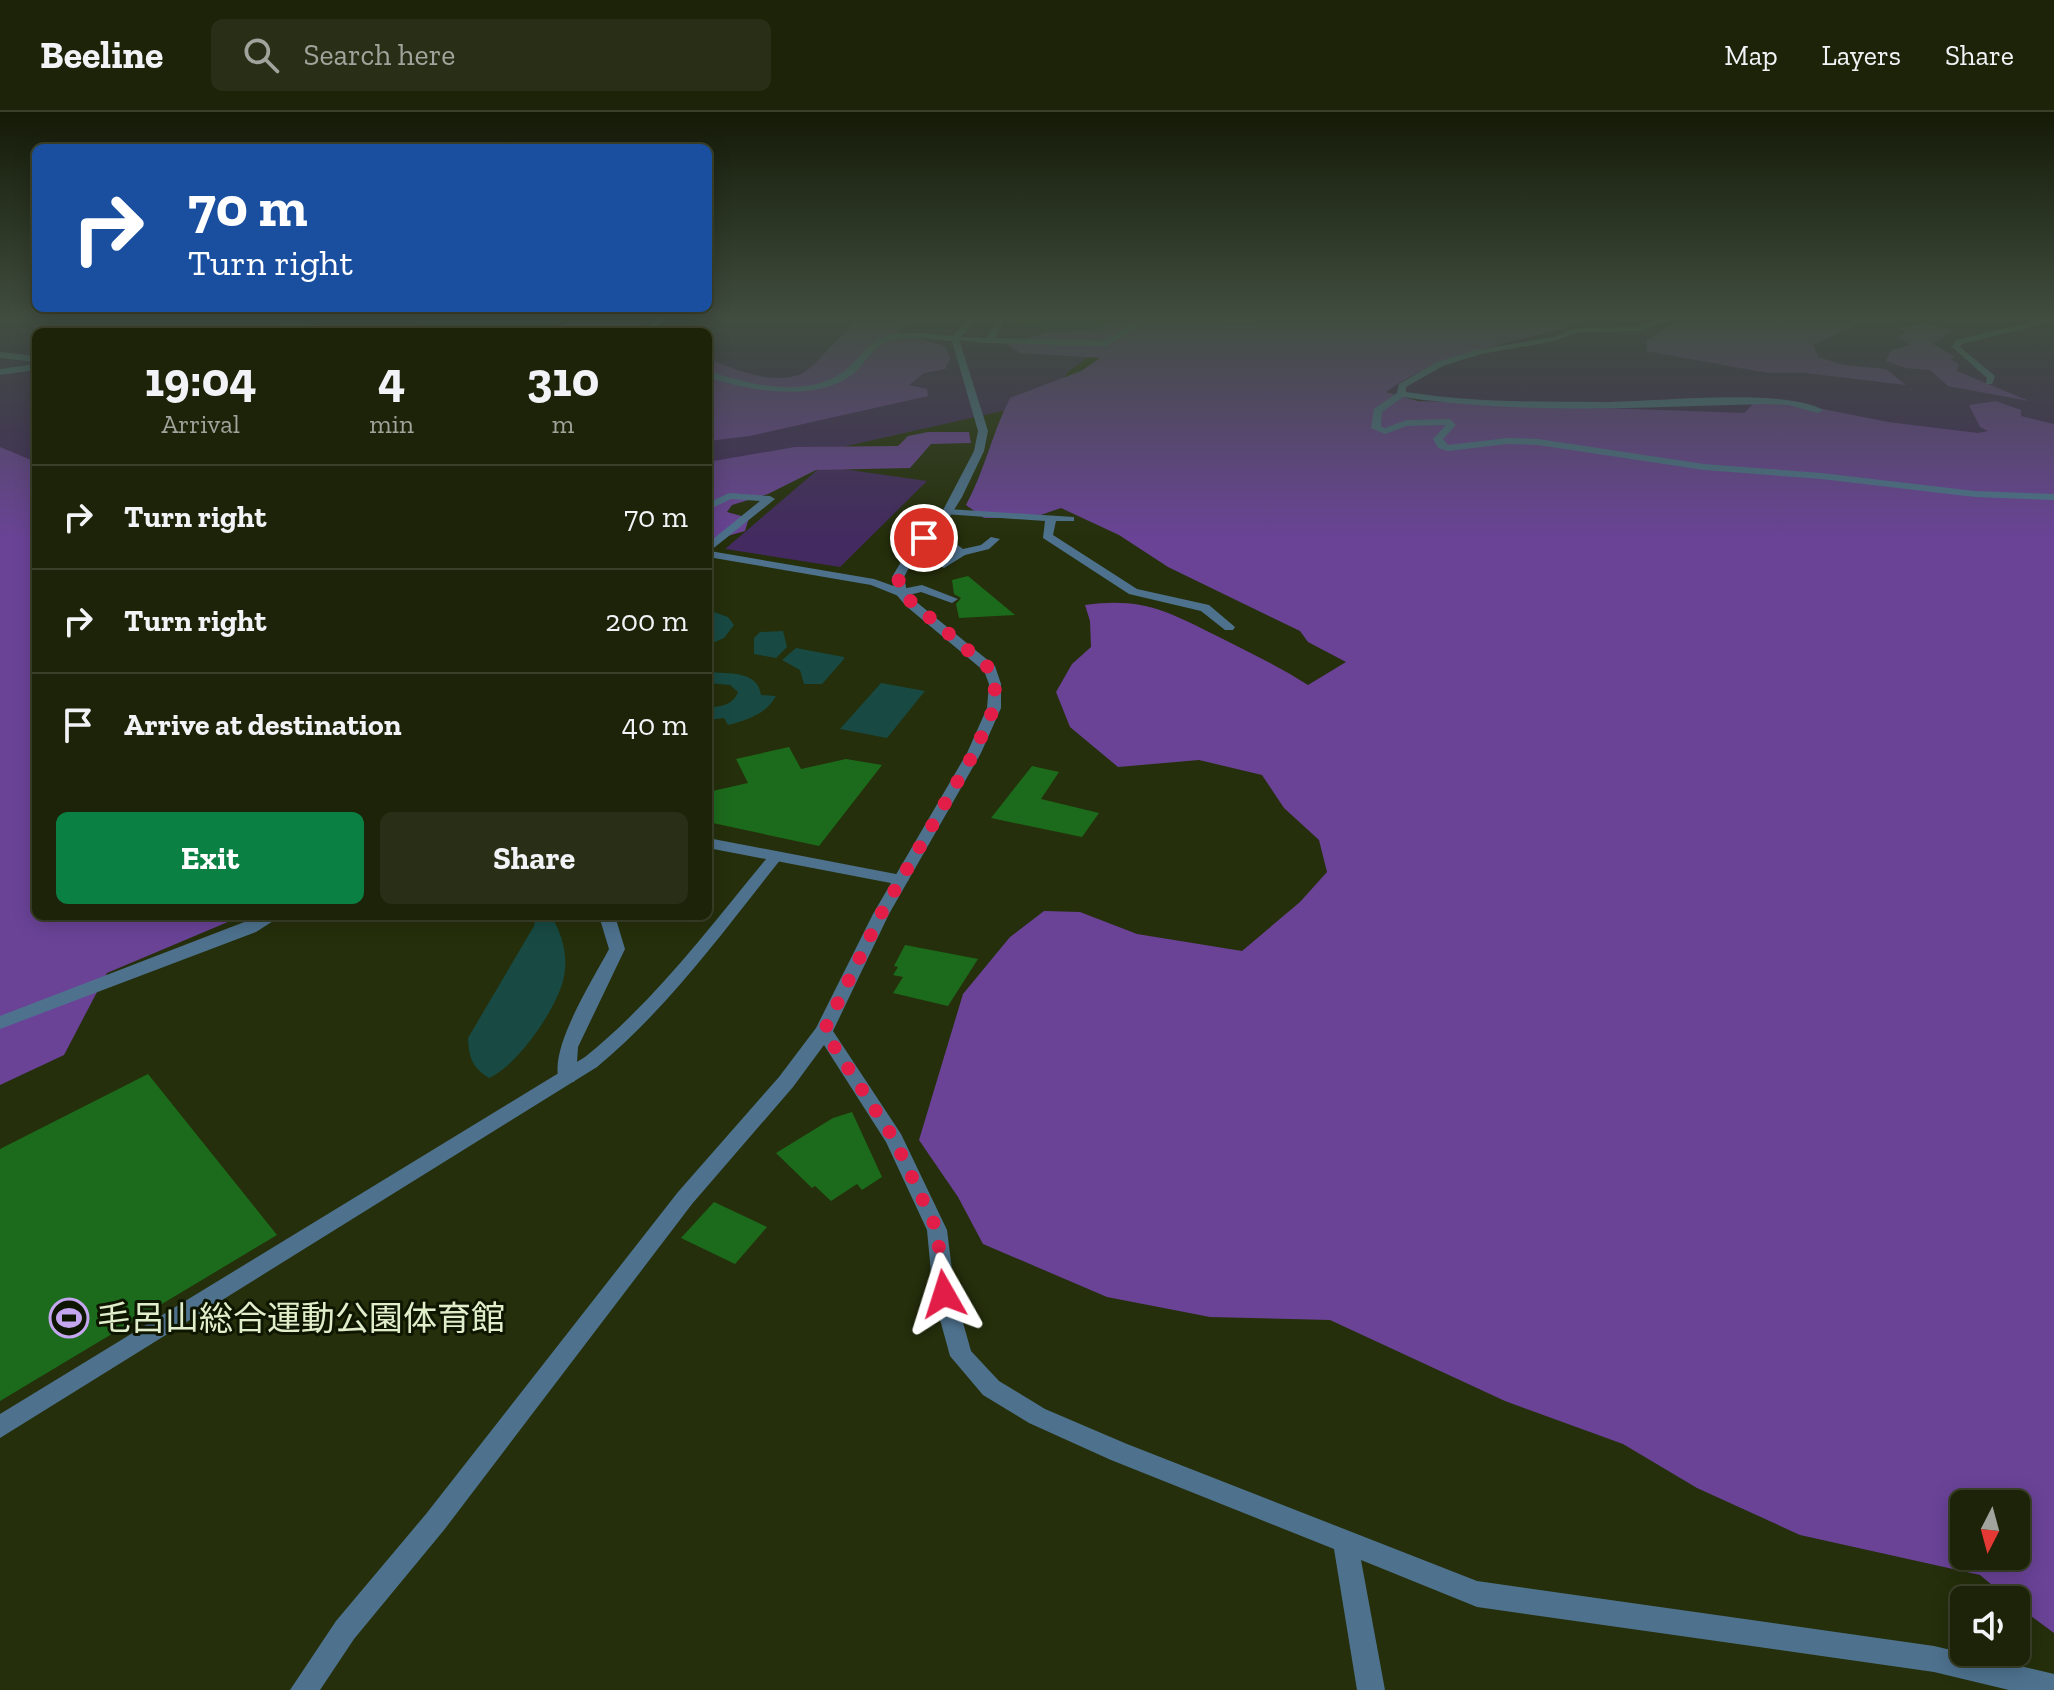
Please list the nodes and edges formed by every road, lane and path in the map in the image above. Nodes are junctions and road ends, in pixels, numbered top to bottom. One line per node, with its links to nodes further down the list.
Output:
1 (976, 393): 6 (street)
2 (1401, 394): 3 (street); 4 (street)
3 (1818, 410)
4 (2054, 497)
5 (712, 504): 11 (street)
6 (948, 512): 7 (street); 9 (street)
7 (1051, 518): 8 (street); 17 (street)
8 (1070, 519)
9 (924, 538): 13 (street); 15 (street)
10 (995, 539): 13 (street)
11 (712, 548)
12 (712, 552): 15 (street)
13 (961, 553): 14 (street)
14 (944, 565)
15 (901, 593): 16 (street); 20 (street)
16 (952, 599)
17 (1229, 627)
18 (712, 844): 19 (street)
19 (776, 856): 20 (street); 25 (street)
20 (901, 880): 24 (street)
21 (265, 920): 23 (street)
22 (608, 920): 25 (street)
23 (0, 1023)
24 (824, 1031): 27 (street); 29 (street)
25 (567, 1077): 26 (street)
26 (0, 1427)
27 (1345, 1541): 28 (street); 30 (street)
28 (2054, 1687)
29 (304, 1690)
30 (1371, 1690)

